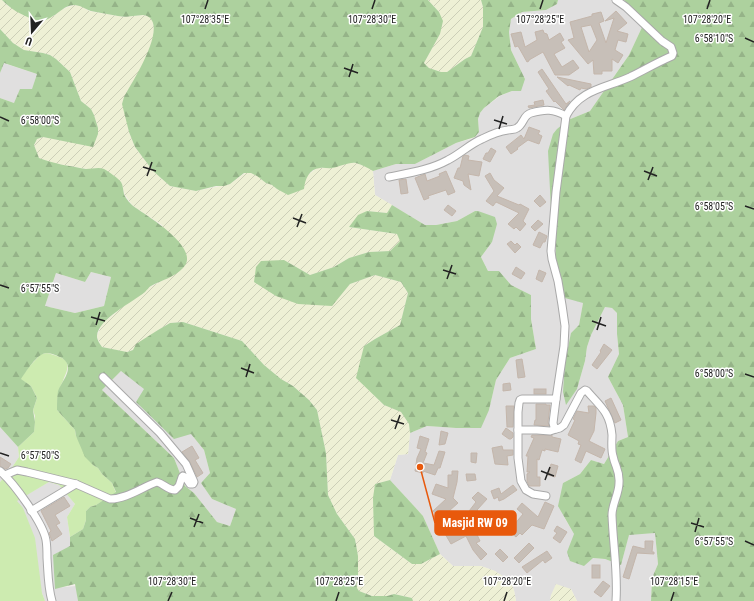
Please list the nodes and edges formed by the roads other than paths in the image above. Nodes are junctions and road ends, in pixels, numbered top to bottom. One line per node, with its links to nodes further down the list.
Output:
1 (616, 0): 2 (street)
2 (566, 116): 3 (street); 5 (street)
3 (389, 177)
4 (103, 378): 9 (street)
5 (556, 399): 6 (street); 7 (street)
6 (556, 429): 7 (street); 13 (street)
7 (518, 430): 10 (street)
8 (2, 473): 9 (street); 11 (street)
9 (76, 484): 11 (street)
10 (546, 496)
11 (31, 511): 12 (street)
12 (52, 601)
13 (616, 601)

